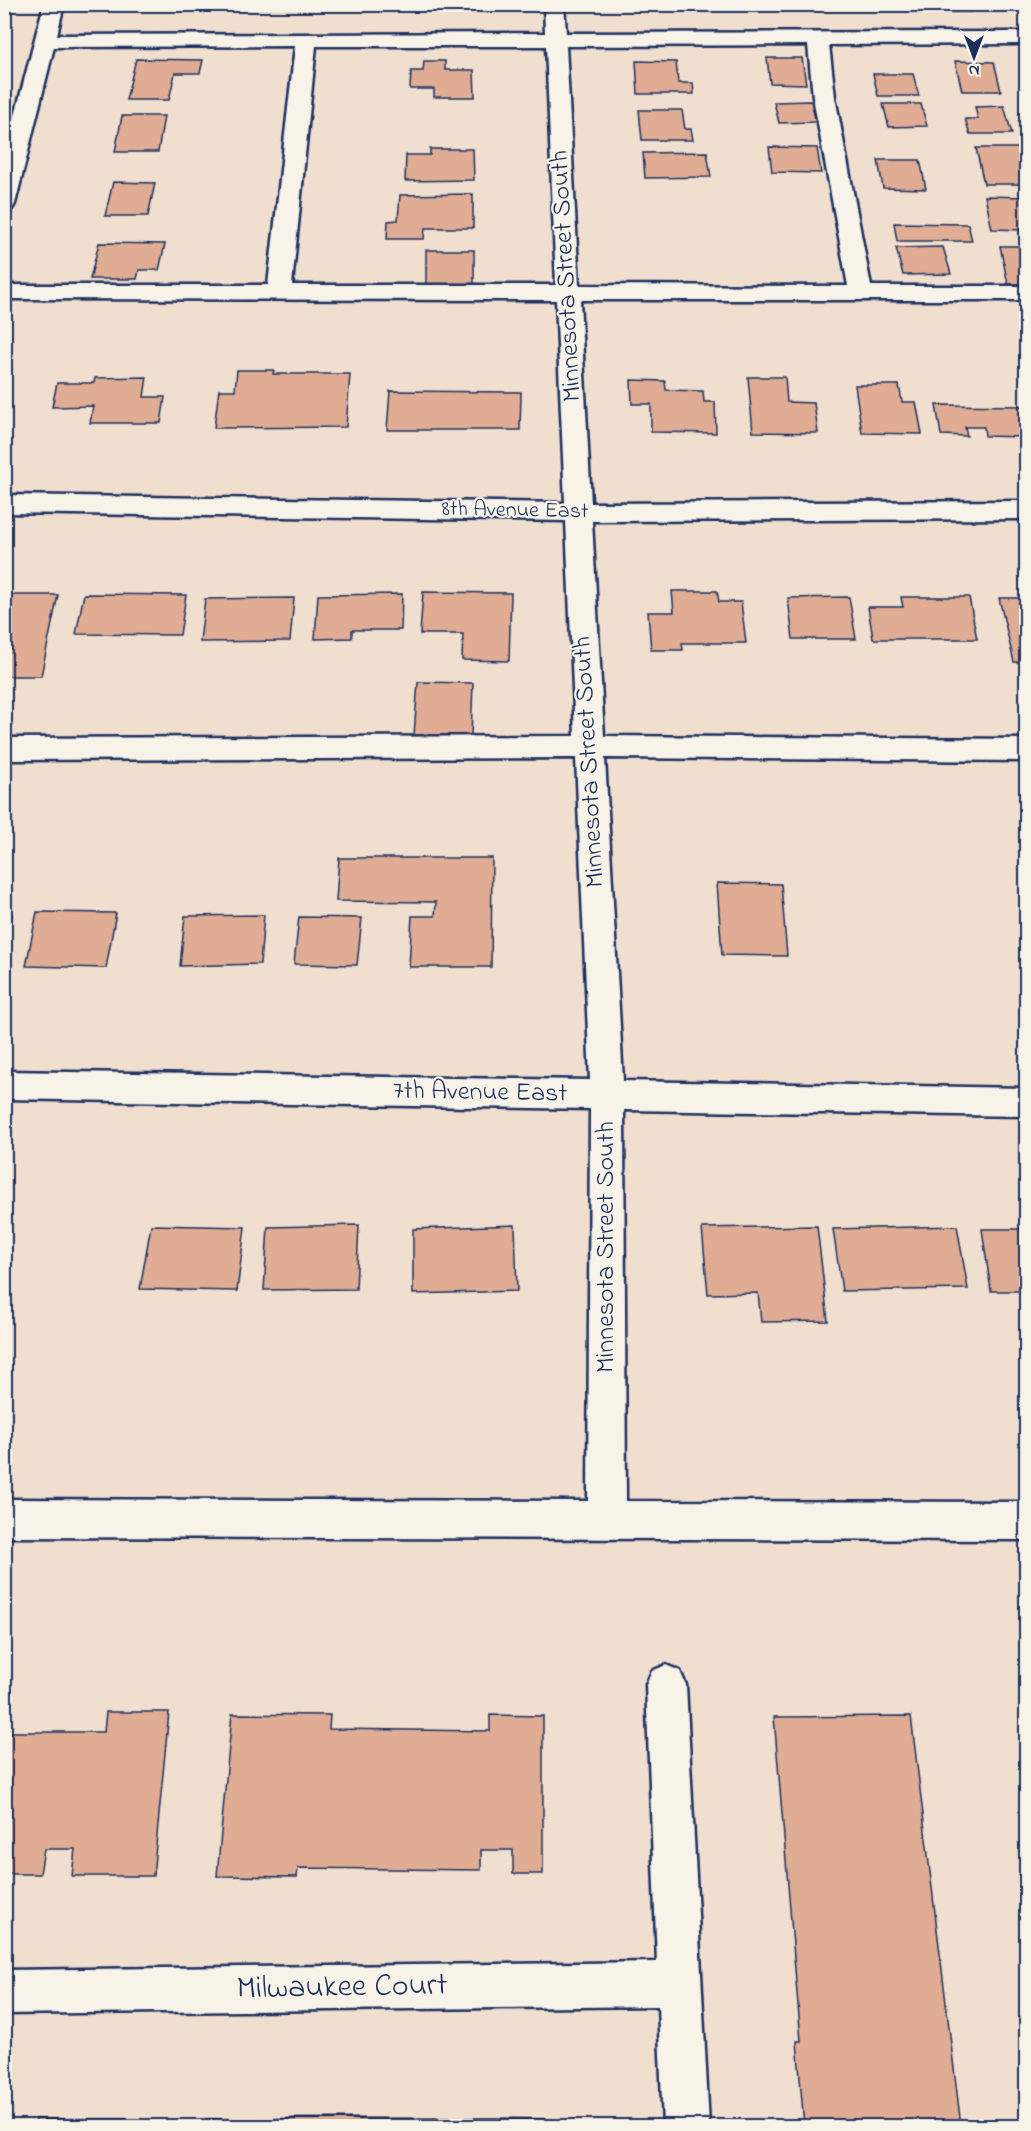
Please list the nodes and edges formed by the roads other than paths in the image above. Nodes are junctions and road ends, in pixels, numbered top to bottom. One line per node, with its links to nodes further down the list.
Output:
1 (54, 4): 7 (street)
2 (554, 4): 4 (street, Minnesota Street South)
3 (1026, 38): 5 (street)
4 (556, 39): 5 (street); 6 (street); 11 (street, Minnesota Street South)
5 (818, 39): 12 (street)
6 (306, 40): 7 (street); 10 (street)
7 (45, 41): 8 (street)
8 (4, 204)
9 (4, 292): 10 (street)
10 (279, 293): 11 (street)
11 (567, 293): 12 (street); 16 (street, Minnesota Street South)
12 (861, 293): 13 (street)
13 (1026, 293)
14 (4, 504): 16 (street, 8th Avenue East)
15 (1026, 510): 16 (street, 8th Avenue East)
16 (577, 512): 17 (street, Minnesota Street South)
17 (589, 747): 18 (street); 19 (street); 21 (street, Minnesota Street South)
18 (4, 749)
19 (1026, 750)
20 (4, 1085): 21 (street, 7th Avenue East)
21 (607, 1095): 22 (street, 7th Avenue East); 24 (street, Minnesota Street South)
22 (1026, 1102)
23 (4, 1518): 24 (street)
24 (607, 1520): 25 (street)
25 (1026, 1521)
26 (666, 1685): 27 (street)
27 (679, 1984): 28 (street, Milwaukee Court); 29 (street)
28 (4, 1992)
29 (686, 2127)

